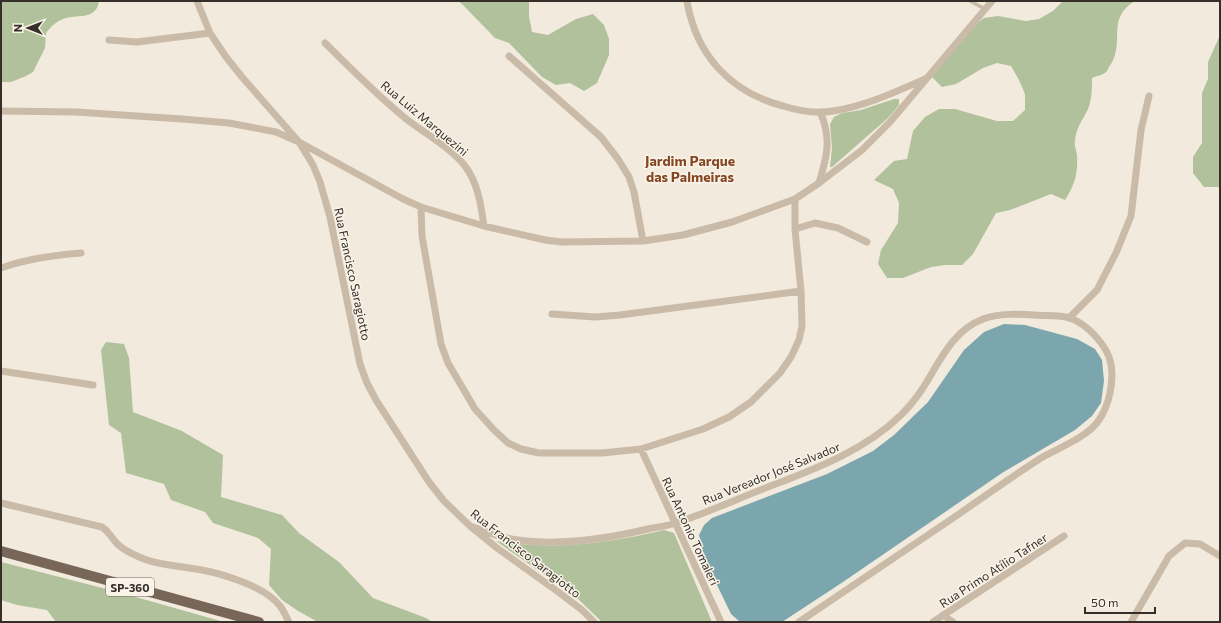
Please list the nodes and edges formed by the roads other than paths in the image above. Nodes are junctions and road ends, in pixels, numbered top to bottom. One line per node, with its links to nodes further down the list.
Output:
1 (197, 1): 6 (street)
2 (687, 1): 12 (street)
3 (970, 1): 5 (lane)
4 (992, 1): 5 (street)
5 (985, 9): 10 (street)
6 (210, 33): 7 (street); 14 (street)
7 (109, 40)
8 (325, 43): 18 (street, Rua Luiz Marquezini)
9 (509, 56): 20 (street)
10 (927, 78): 12 (street); 15 (street)
11 (1149, 96): 26 (street)
12 (820, 112): 15 (street)
13 (1, 114): 14 (street)
14 (300, 142): 17 (street); 32 (street, Rua Francisco Saragiotto)
15 (819, 183): 16 (street)
16 (795, 199): 19 (street); 20 (street)
17 (421, 207): 18 (street); 29 (street)
18 (484, 226): 20 (street)
19 (794, 229): 21 (street); 24 (street)
20 (643, 240)
21 (867, 242)
22 (81, 253): 23 (street)
23 (1, 268)
24 (802, 291): 25 (street); 29 (street)
25 (552, 314)
26 (1069, 318): 31 (street, Rua Vereador José Salvador); 41 (street, Rua Vereador José Salvador)
27 (1, 371): 28 (street)
28 (92, 385)
29 (641, 449): 31 (street, Rua Antonio Tomaleri)
30 (1, 503): 38 (street)
31 (675, 523): 32 (street, Rua Vereador José Salvador); 40 (street, Rua Antonio Tomaleri)
32 (470, 526): 39 (street, Rua Francisco Saragiotto)
33 (1064, 536): 36 (street, Rua Primo Atílio Tafner)
34 (1, 551): 37 (main road, SP-360)
35 (1220, 556): 44 (street)
36 (943, 615): 42 (street, Rua Primo Atílio Tafner); 43 (street)
37 (259, 622)
38 (289, 622)
39 (594, 622)
40 (721, 622)
41 (800, 622)
42 (934, 622)
43 (952, 622)
44 (1131, 622)

